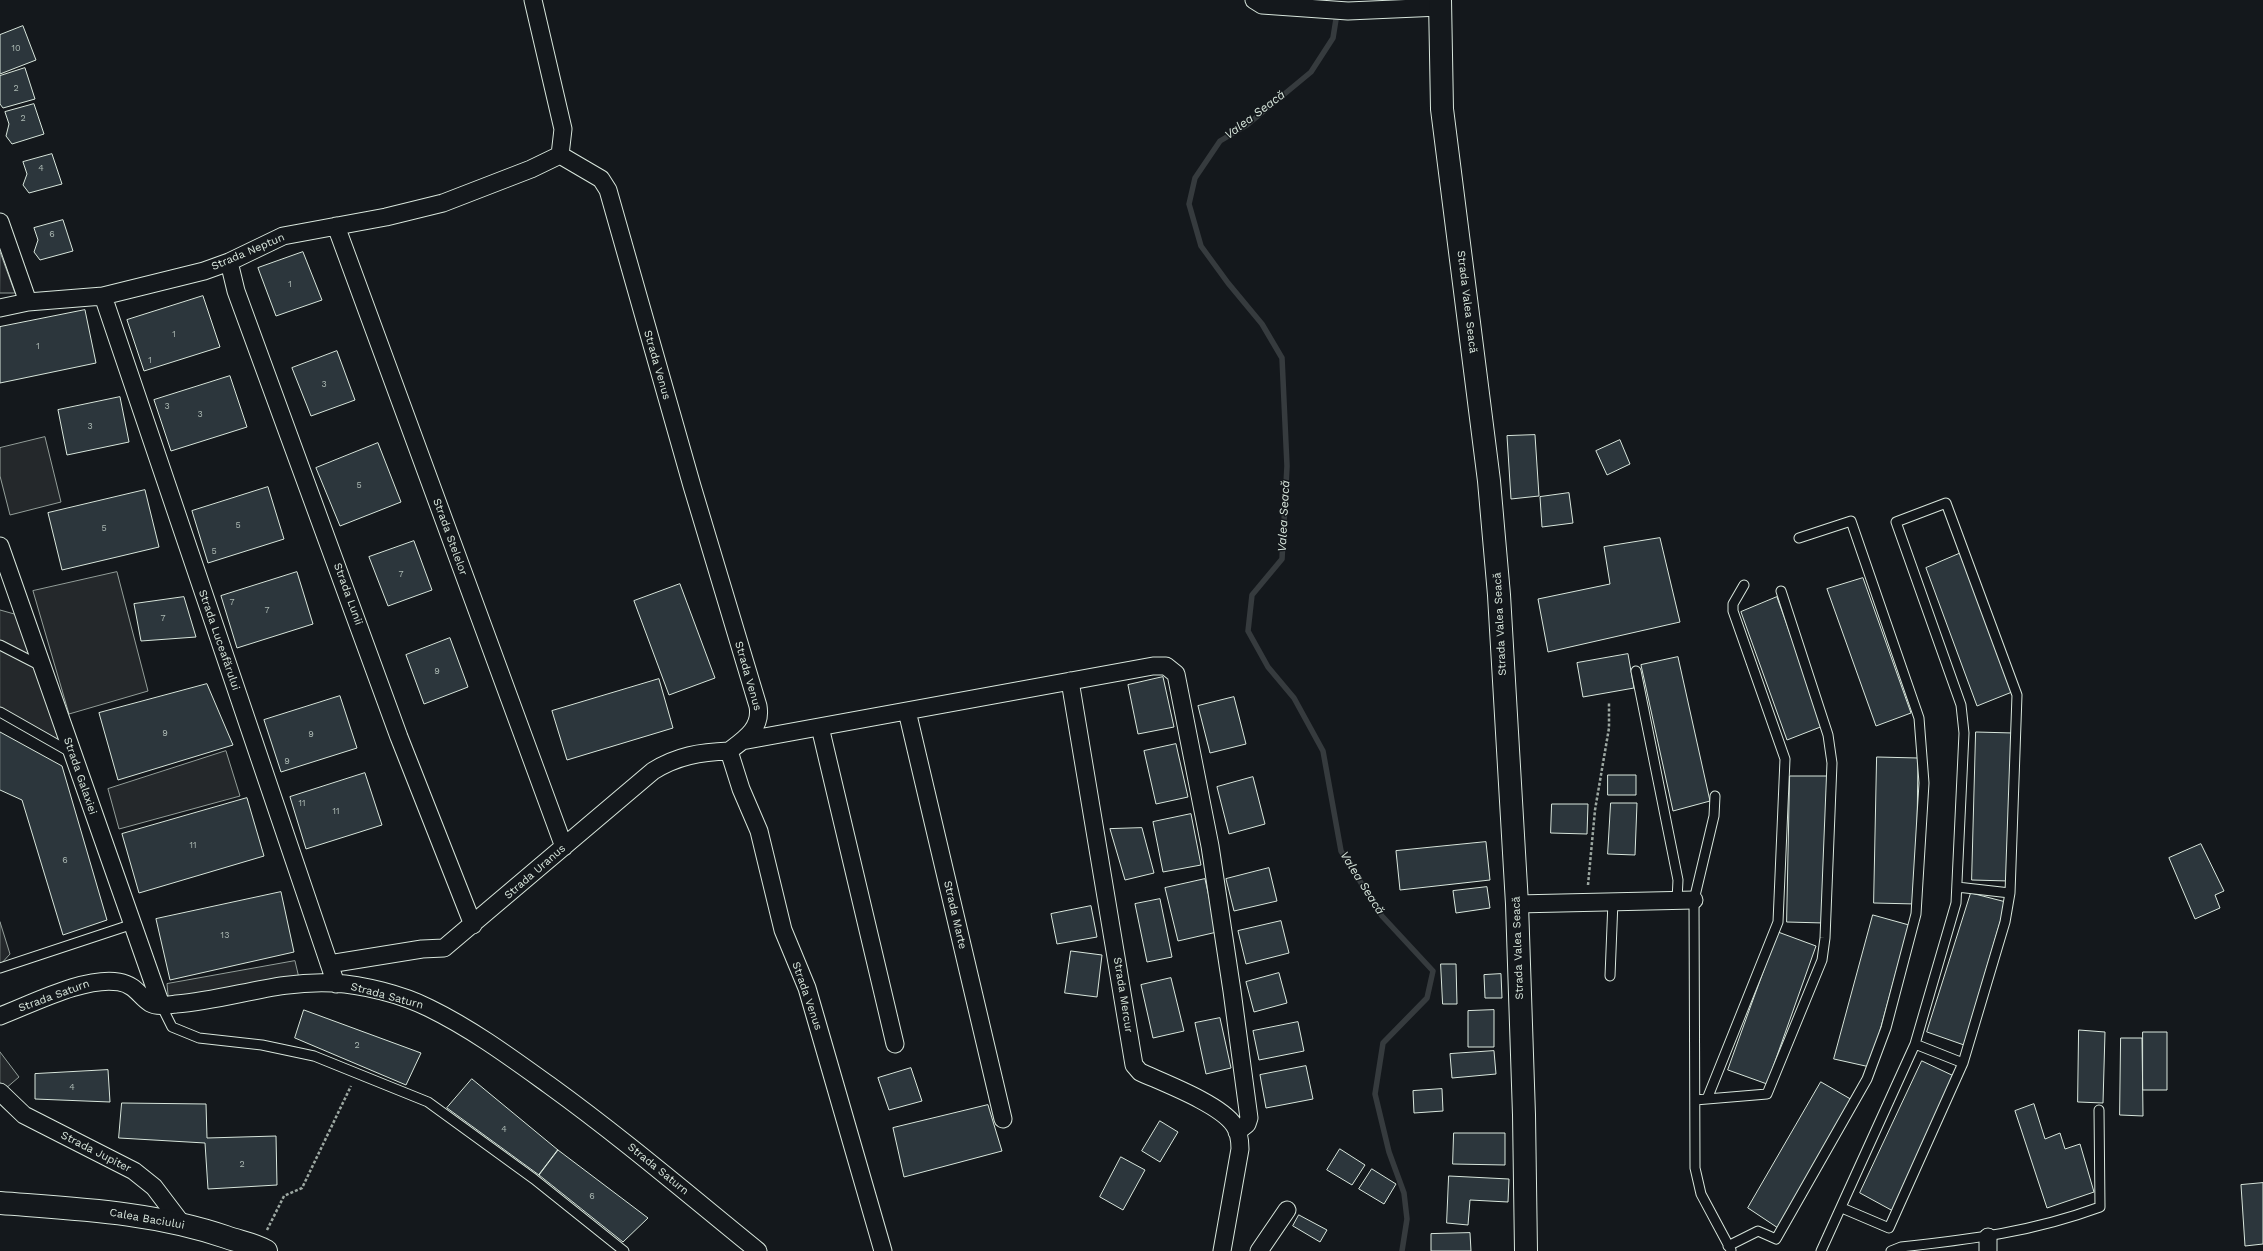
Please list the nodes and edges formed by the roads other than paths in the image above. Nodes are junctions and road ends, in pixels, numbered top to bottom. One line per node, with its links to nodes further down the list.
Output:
1 (533, 0): 4 (street)
2 (1254, 0): 3 (street)
3 (1440, 3): 32 (main road, Strada Valea Seacă)
4 (560, 155): 6 (street, Strada Neptun); 22 (street, Strada Venus)
5 (0, 222): 9 (street)
6 (336, 226): 7 (street, Strada Neptun); 26 (street, Strada Stelelor)
7 (229, 262): 8 (street, Strada Neptun); 34 (street, Strada Lunii)
8 (103, 296): 9 (street, Strada Neptun); 35 (street, Strada Luceafărului)
9 (28, 302): 10 (street, Strada Neptun)
10 (0, 308)
11 (1799, 538): 55 (lane)
12 (0, 546): 16 (street, Strada Galaxiei)
13 (1744, 585): 45 (lane)
14 (1781, 591): 45 (lane)
15 (0, 645): 16 (lane)
16 (42, 667): 24 (street, Strada Galaxiei)
17 (1636, 671): 29 (lane)
18 (1070, 681): 19 (street); 49 (street, Strada Mercur); 49 (street)
19 (907, 711): 21 (street); 48 (street, Strada Marte)
20 (0, 712): 24 (lane)
21 (820, 727): 22 (street); 41 (street)
22 (742, 741): 23 (street, Strada Venus)
23 (729, 751): 26 (street, Strada Uranus); 59 (street, Strada Venus)
24 (72, 753): 33 (street, Strada Galaxiei)
25 (1715, 796): 30 (lane)
26 (564, 847): 34 (street, Strada Uranus)
27 (1957, 887): 28 (lane); 28 (lane); 42 (lane)
28 (2010, 893): 43 (lane)
29 (1677, 900): 30 (street); 31 (street)
30 (1694, 900): 46 (lane)
31 (1613, 901): 32 (street); 37 (lane)
32 (1517, 904): 62 (main road, Strada Valea Seacă)
33 (132, 924): 36 (lane); 39 (street, Strada Galaxiei)
34 (473, 925): 35 (street, Strada Uranus)
35 (329, 964): 38 (street, Strada Luceafărului)
36 (0, 968)
37 (1610, 976)
38 (336, 984): 39 (street, Strada Saturn); 58 (street, Strada Saturn)
39 (161, 1005): 40 (street, Strada Saturn); 57 (lane)
40 (0, 1016)
41 (895, 1044)
42 (1915, 1044): 43 (lane); 51 (lane)
43 (1963, 1063): 51 (lane)
44 (0, 1092): 53 (street, Strada Jupiter)
45 (1707, 1099): 46 (lane)
46 (1695, 1100): 55 (lane)
47 (2099, 1110): 54 (lane)
48 (1003, 1119)
49 (1237, 1132): 60 (street, Strada Mercur)
50 (0, 1203): 53 (main road, Calea Baciului)
51 (1842, 1208): 63 (lane)
52 (1287, 1210): 61 (street)
53 (182, 1224): 56 (main road, Calea Baciului)
54 (1988, 1244): 64 (lane)
55 (1729, 1248)
56 (263, 1249)
57 (624, 1251)
58 (758, 1251)
59 (883, 1251)
60 (1222, 1251)
61 (1259, 1251)
62 (1526, 1251)
63 (1822, 1251)
64 (1891, 1251)

